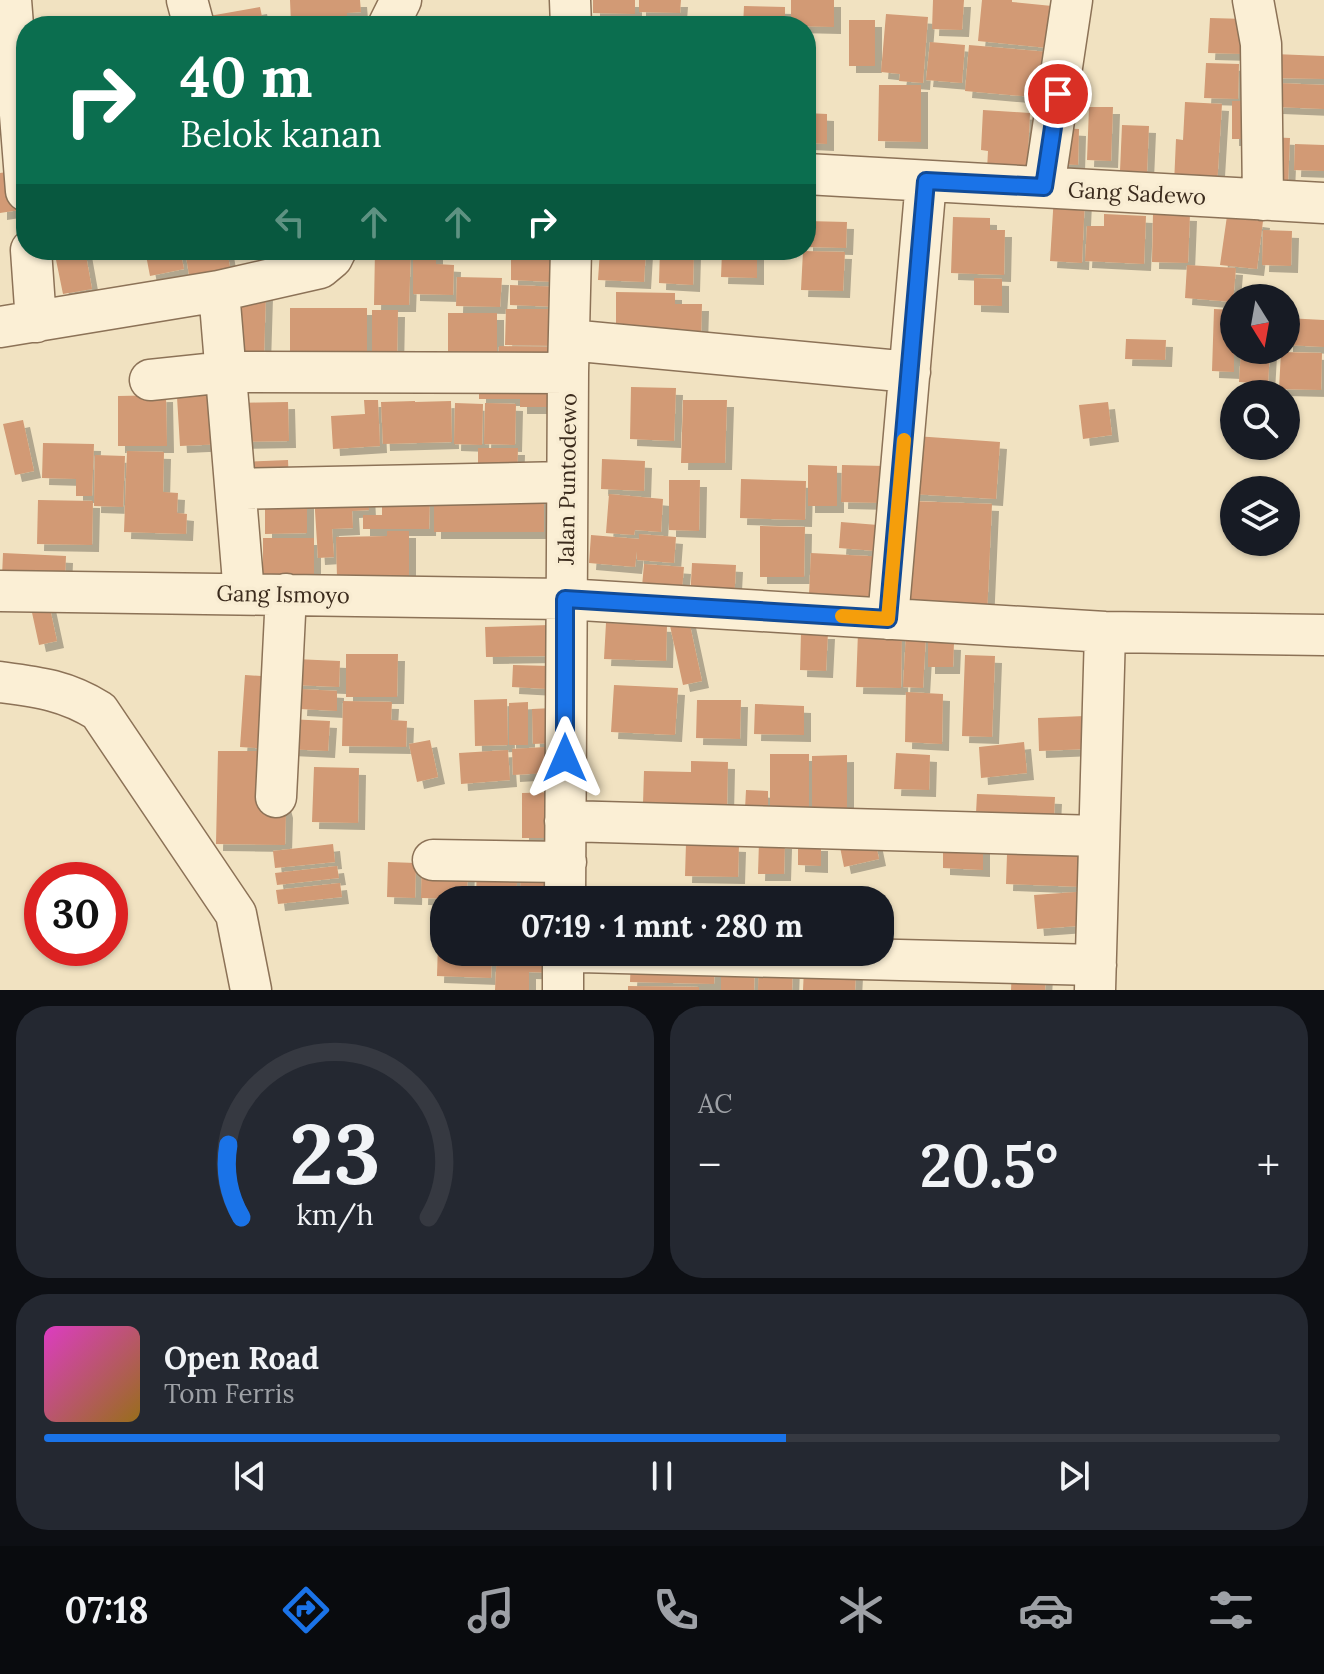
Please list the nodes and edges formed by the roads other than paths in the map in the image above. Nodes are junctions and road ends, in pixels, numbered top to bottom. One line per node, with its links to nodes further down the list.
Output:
1 (11, 0): 4 (street)
2 (1072, 0): 7 (street)
3 (1253, 0): 8 (street)
4 (16, 64)
5 (816, 175): 6 (street, Gang Sadewo)
6 (926, 181): 7 (street, Gang Sadewo); 17 (street)
7 (1044, 187): 8 (street, Gang Sadewo)
8 (1263, 200): 9 (street, Gang Sadewo)
9 (1324, 203)
10 (29, 260): 14 (street)
11 (330, 260): 13 (street)
12 (571, 260): 15 (street, Jalan Puntodewo)
13 (219, 291): 14 (street); 16 (street)
14 (18, 324)
15 (568, 356): 16 (street); 17 (street); 19 (street, Jalan Puntodewo)
16 (226, 372): 18 (street); 20 (street)
17 (910, 372): 25 (street)
18 (150, 380)
19 (567, 482): 20 (street); 24 (street, Jalan Puntodewo)
20 (236, 489): 22 (street)
21 (0, 591): 22 (street, Gang Ismoyo)
22 (244, 594): 23 (street, Gang Ismoyo)
23 (286, 594): 24 (street, Gang Ismoyo); 29 (street)
24 (565, 599): 25 (street, Gang Ismoyo); 30 (street, Jalan Puntodewo)
25 (888, 619): 26 (street, Gang Ismoyo)
26 (1105, 632): 27 (street, Gang Ismoyo); 31 (street)
27 (1324, 635)
28 (0, 682): 37 (street)
29 (276, 797)
30 (565, 821): 31 (street); 33 (street, Jalan Puntodewo)
31 (1099, 836): 36 (street)
32 (433, 860): 33 (street)
33 (565, 881)
34 (563, 966): 38 (street)
35 (869, 966): 36 (street)
36 (1096, 977)
37 (251, 990)
38 (563, 990)

